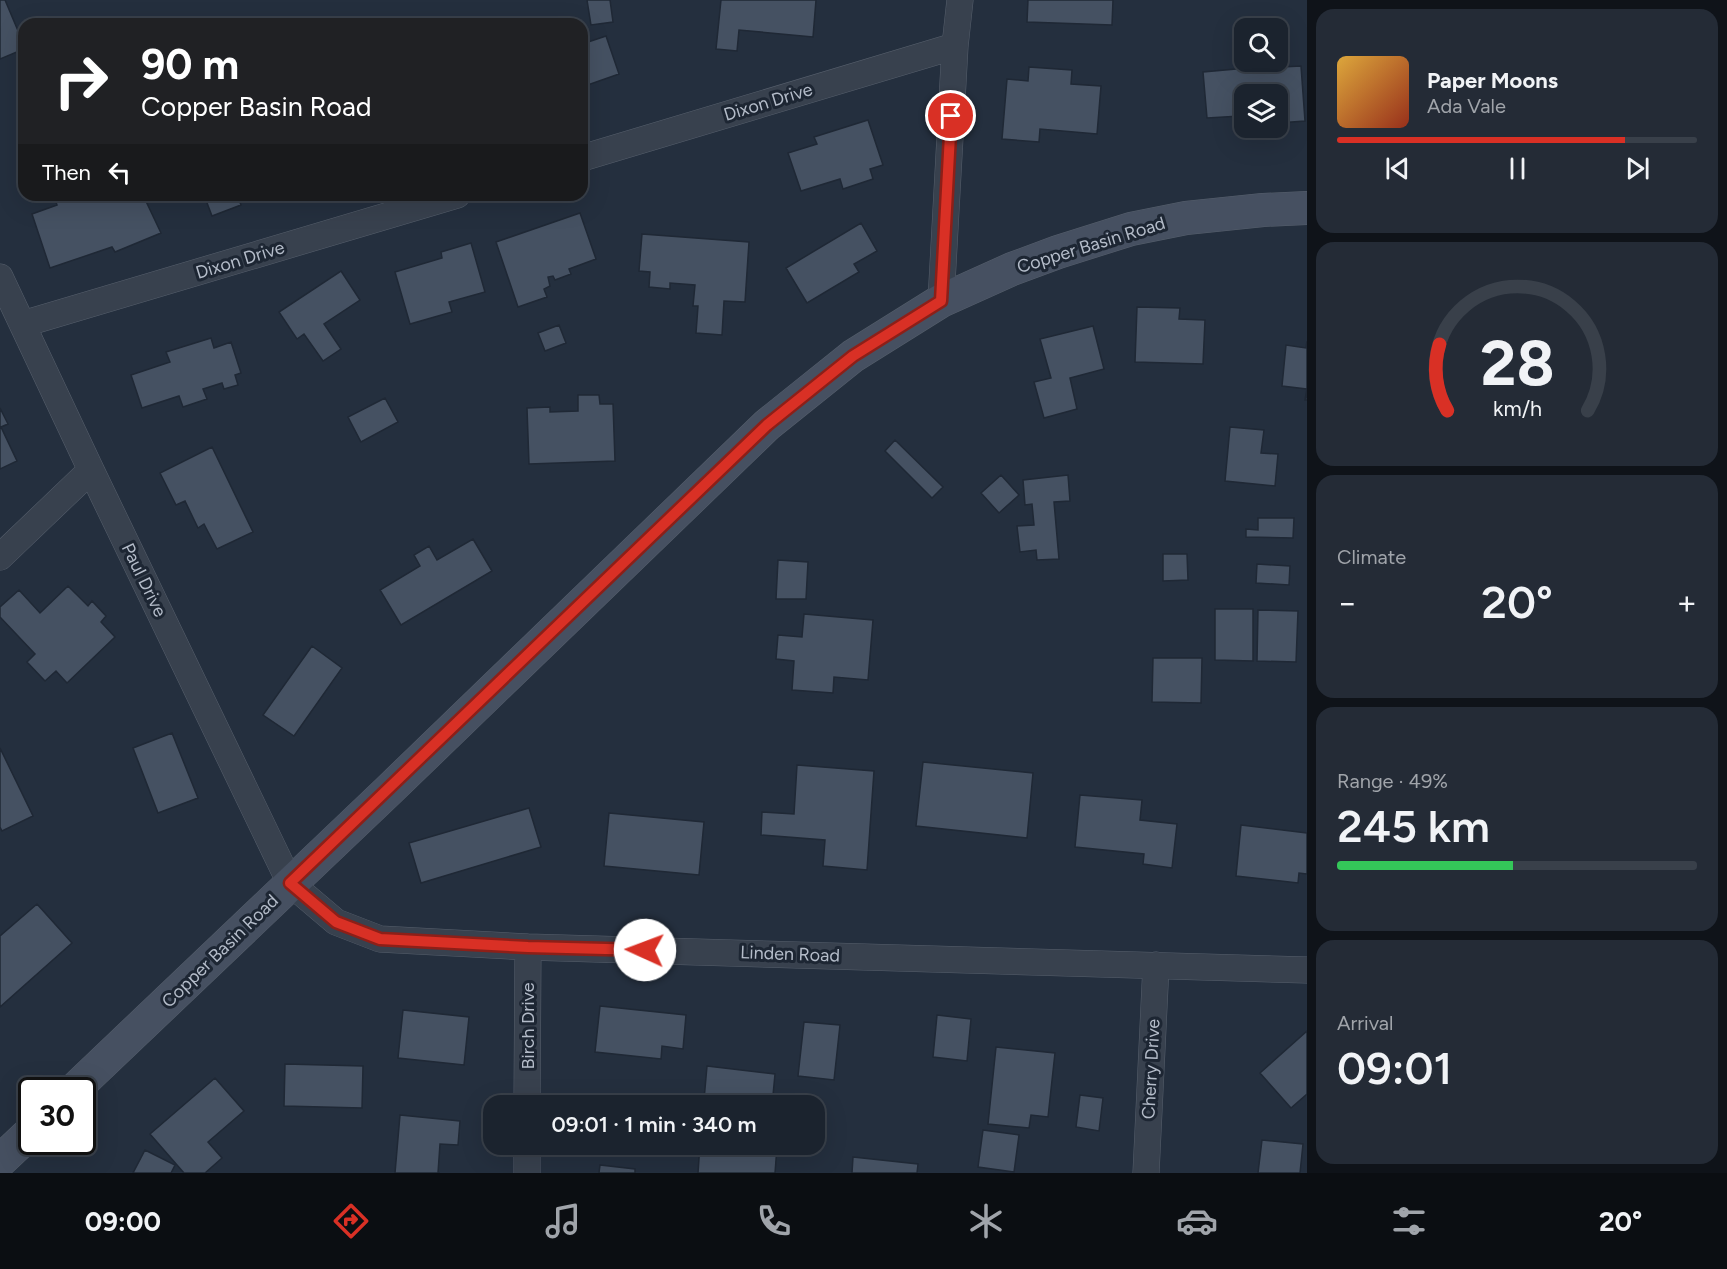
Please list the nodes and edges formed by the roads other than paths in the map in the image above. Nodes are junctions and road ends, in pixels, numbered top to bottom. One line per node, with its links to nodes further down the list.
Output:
1 (960, 0): 2 (street)
2 (955, 46): 3 (street, Dixon Drive); 7 (street)
3 (588, 156)
4 (437, 201): 8 (street, Dixon Drive)
5 (1307, 208): 7 (street, Copper Basin Road)
6 (0, 277): 8 (street, Paul Drive)
7 (941, 301): 11 (street, Copper Basin Road)
8 (23, 324): 9 (street, Paul Drive)
9 (91, 470): 10 (street); 11 (street, Paul Drive)
10 (0, 557)
11 (290, 883): 12 (street, Linden Road); 15 (street, Copper Basin Road)
12 (528, 947): 13 (street, Linden Road); 16 (street, Birch Drive)
13 (1156, 964): 14 (street, Linden Road); 21 (street, Cherry Drive)
14 (1307, 970)
15 (88, 1077)
16 (527, 1095)
17 (18, 1144): 19 (street)
18 (527, 1155): 20 (street)
19 (0, 1161)
20 (527, 1173)
21 (1146, 1173)

